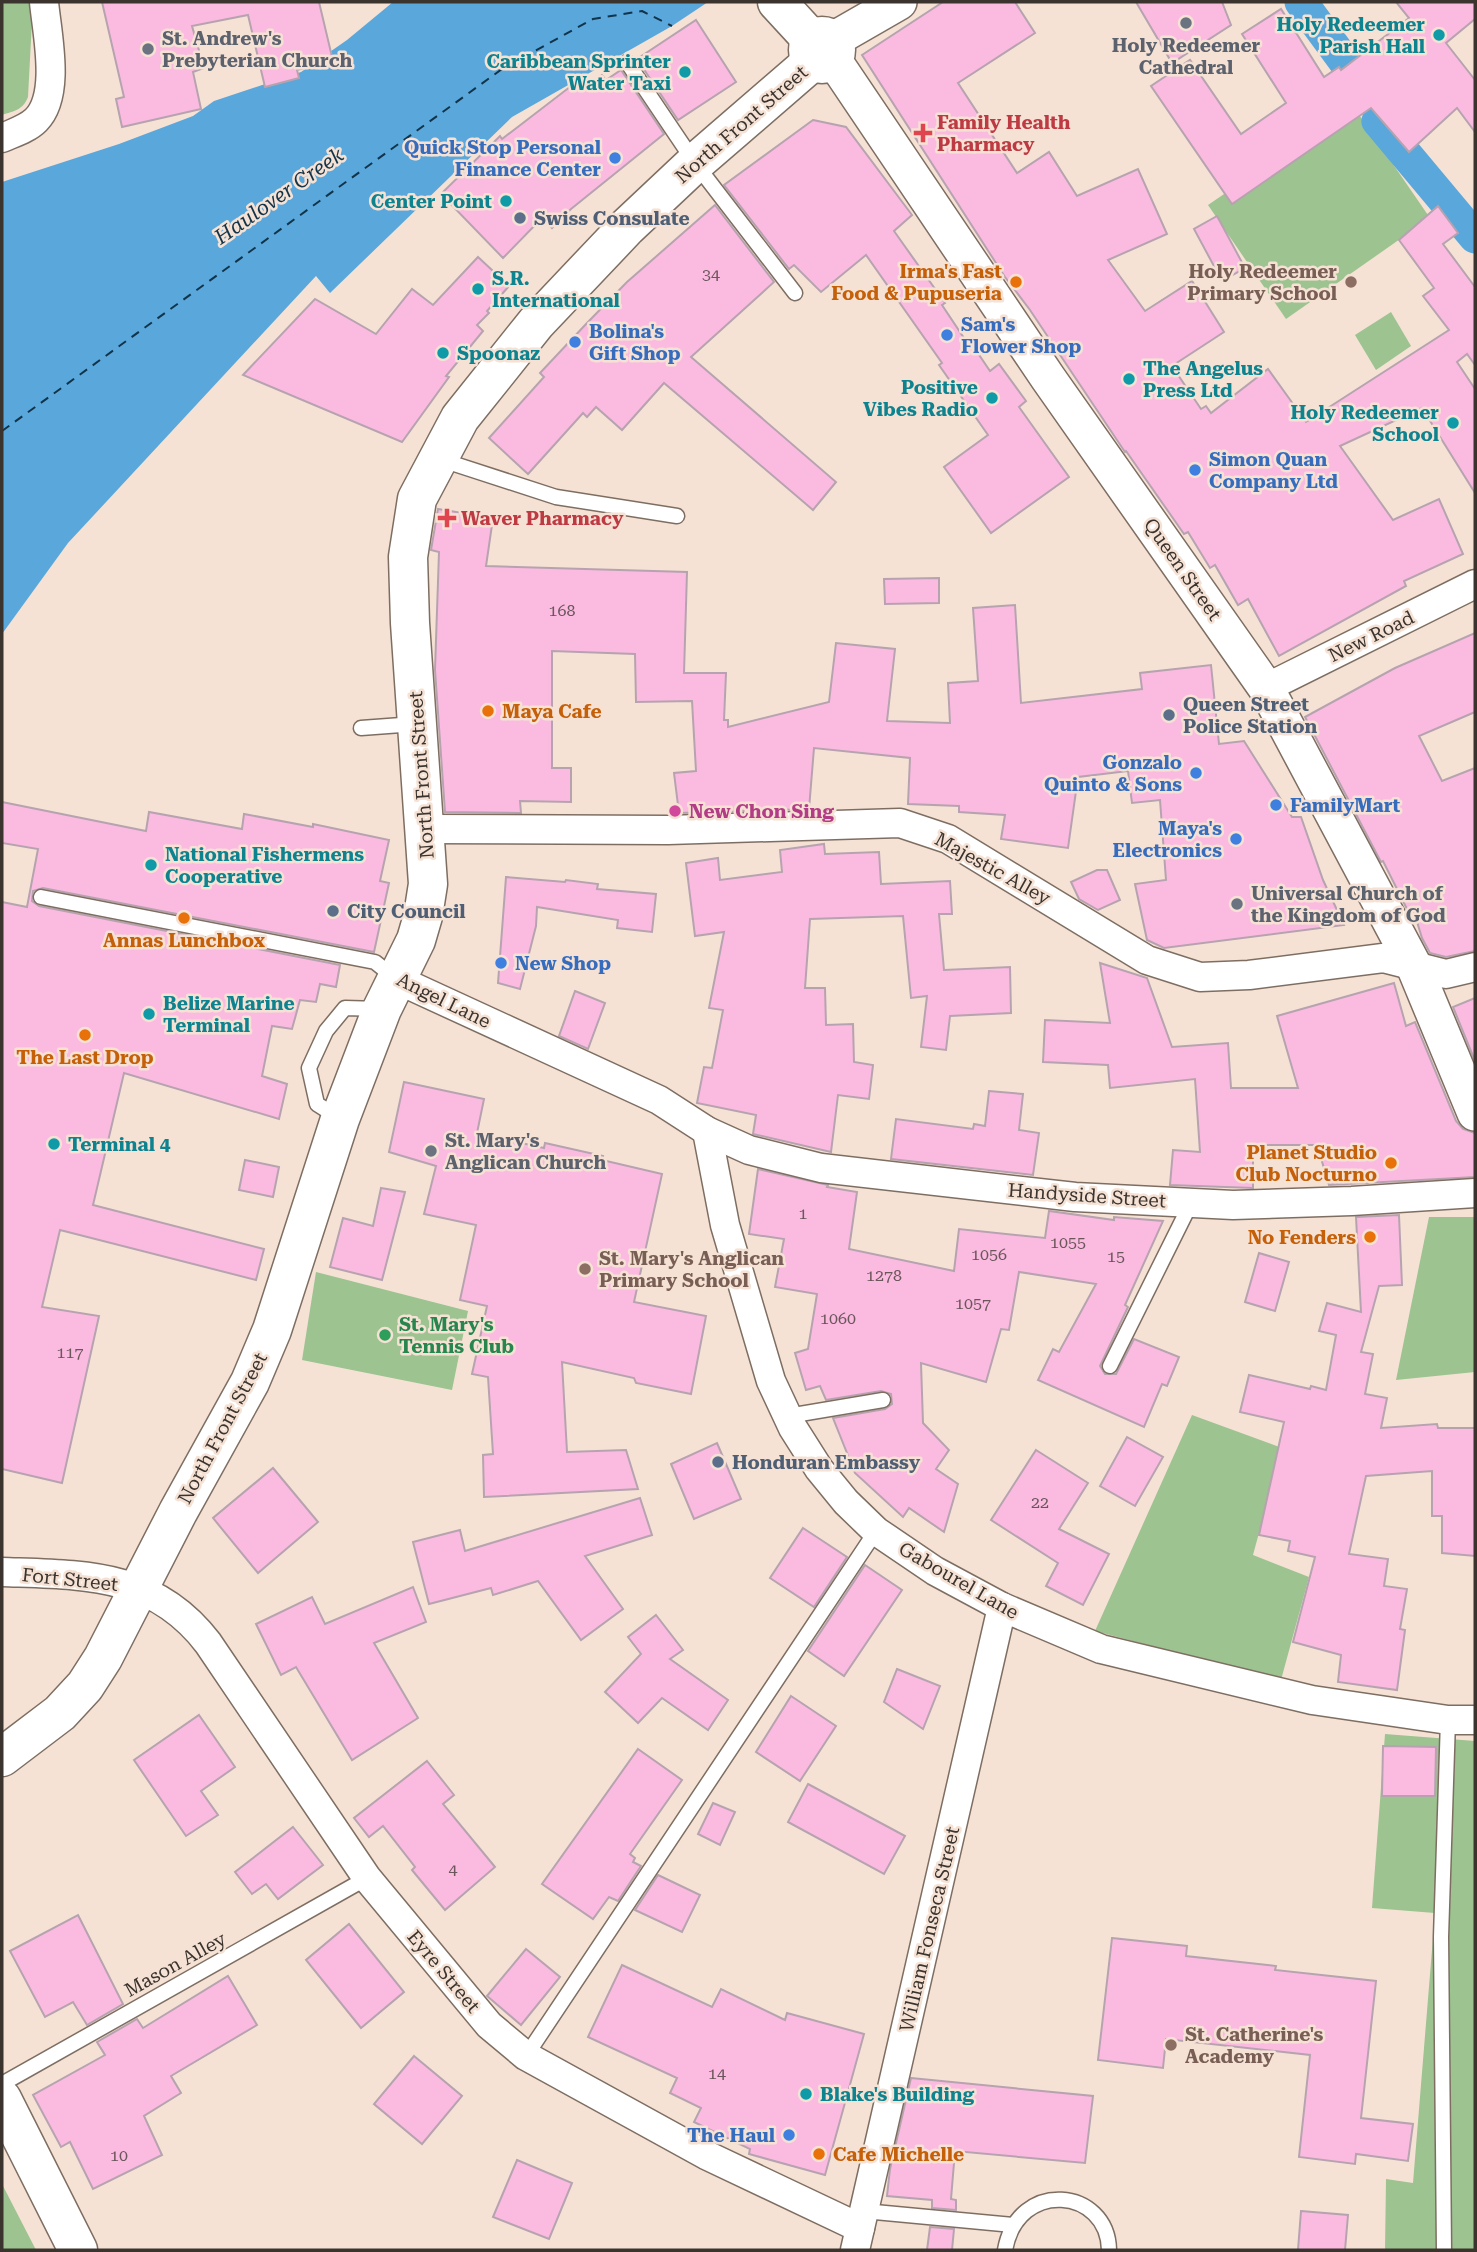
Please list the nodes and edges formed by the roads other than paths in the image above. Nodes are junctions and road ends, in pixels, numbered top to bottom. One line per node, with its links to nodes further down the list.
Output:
1 (44, 2): 6 (street)
2 (776, 2): 4 (main road, Queen Street)
3 (899, 2): 4 (street, North Front Street)
4 (823, 50): 7 (main road, North Front Street); 12 (street, Queen Street)
5 (627, 62): 7 (lane)
6 (2, 138)
7 (695, 163): 8 (lane); 9 (main road, North Front Street)
8 (795, 293)
9 (437, 458): 10 (lane); 13 (main road, North Front Street)
10 (677, 516)
11 (1475, 584): 12 (street, New Road)
12 (1266, 688): 17 (street, Queen Street)
13 (417, 723): 14 (lane); 15 (main road, North Front Street)
14 (360, 727)
15 (426, 829): 17 (street, Majestic Alley); 19 (main road, North Front Street)
16 (41, 897): 19 (lane, Angel Lane)
17 (1414, 966): 18 (street, Majestic Alley); 20 (street, Queen Street)
18 (1475, 967)
19 (389, 994): 21 (street, Angel Lane); 29 (main road, North Front Street)
20 (1475, 1113)
21 (707, 1131): 23 (street, Handyside Street); 26 (street, Gabourel Lane)
22 (1475, 1194): 23 (street, Handyside Street)
23 (1191, 1203): 24 (lane)
24 (1110, 1366)
25 (883, 1400): 26 (lane)
26 (788, 1416): 27 (street, Gabourel Lane)
27 (876, 1531): 30 (street, Gabourel Lane); 34 (lane)
28 (2, 1572): 29 (street, Fort Street)
29 (139, 1587): 32 (main road, North Front Street); 33 (street, Eyre Street)
30 (1002, 1607): 31 (street, Gabourel Lane); 38 (street, William Fonseca Street)
31 (1461, 1720): 42 (lane)
32 (2, 1757)
33 (367, 1878): 34 (street, Eyre Street); 35 (lane, Mason Alley)
34 (526, 2056): 38 (street, Eyre Street)
35 (2, 2084)
36 (2, 2099): 39 (main road)
37 (1013, 2225): 38 (lane); 40 (lane); 41 (lane)
38 (860, 2230)
39 (78, 2250)
40 (1005, 2250)
41 (1109, 2250)
42 (1444, 2250)

